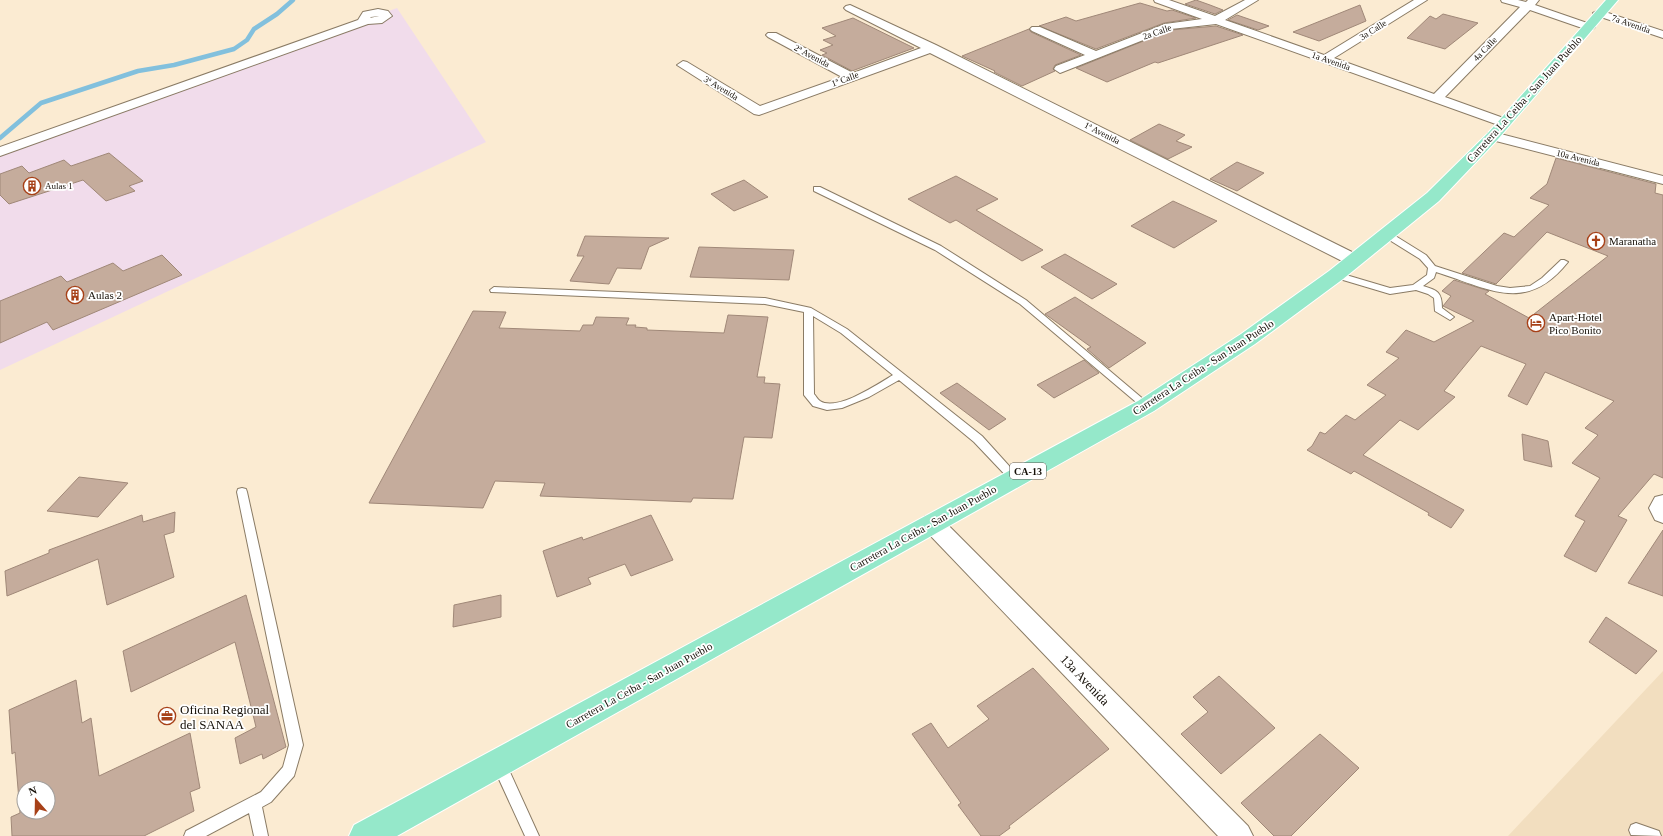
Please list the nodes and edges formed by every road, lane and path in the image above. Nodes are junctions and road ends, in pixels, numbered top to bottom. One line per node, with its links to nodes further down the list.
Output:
1 (1159, 0): 8 (street, 1a Avenida)
2 (1254, 0): 8 (street, 2a Calle)
3 (1422, 0): 15 (street, 3a Calle)
4 (1506, 0): 5 (street, 7a Avenida)
5 (1531, 3): 7 (street, 7a Avenida); 19 (street, 4a Calle)
6 (850, 8): 13 (street, 1ª Avenida)
7 (1600, 13): 12 (street, 7a Avenida); 21 (main road, Carretera La Ceiba - San Juan Pueblo / CA-13)
8 (1215, 20): 14 (street, 2a Calle); 15 (street, 1a Avenida)
9 (366, 21): 22 (street)
10 (1036, 28): 14 (street)
11 (772, 35): 18 (street, 2ª Avenida)
12 (1663, 35)
13 (932, 48): 18 (street, 1ª Calle); 26 (street, 1ª Avenida)
14 (1096, 55): 17 (street, 2a Calle)
15 (1325, 59): 19 (street, 1a Avenida)
16 (683, 65): 20 (street, 3ª Avenida)
17 (1060, 69)
18 (852, 77): 20 (street, 1ª Calle)
19 (1437, 98): 21 (street, 1a Avenida)
20 (759, 110)
21 (1499, 130): 23 (street, 10a Avenida); 25 (main road, Carretera La Ceiba - San Juan Pueblo / CA-13)
22 (0, 152)
23 (1663, 180)
24 (817, 189): 35 (lane)
25 (1386, 234): 26 (main road, Carretera La Ceiba - San Juan Pueblo / CA-13); 28 (lane)
26 (1354, 260): 29 (main road, Carretera La Ceiba - San Juan Pueblo / CA-13)
27 (1564, 262): 28 (lane)
28 (1432, 268): 30 (lane)
29 (1336, 275): 30 (lane); 35 (main road, Carretera La Ceiba - San Juan Pueblo / CA-13)
30 (1416, 287): 33 (lane)
31 (494, 290): 32 (lane)
32 (808, 310): 34 (lane); 34 (lane)
33 (1450, 317)
34 (899, 376): 36 (lane)
35 (1146, 406): 36 (main road, Carretera La Ceiba - San Juan Pueblo / CA-13)
36 (1015, 478): 40 (main road, Carretera La Ceiba - San Juan Pueblo / CA-13)
37 (242, 492): 42 (lane)
38 (1663, 503): 39 (street)
39 (1663, 514)
40 (932, 523): 41 (main road, Carretera La Ceiba - San Juan Pueblo / CA-13); 48 (street, 13a Avenida)
41 (498, 762): 46 (main road, Carretera La Ceiba - San Juan Pueblo / CA-13); 47 (lane)
42 (254, 803): 44 (lane); 45 (lane)
43 (1636, 830): 49 (lane)
44 (191, 836)
45 (261, 836)
46 (365, 836)
47 (532, 836)
48 (1238, 836)
49 (1654, 836)

